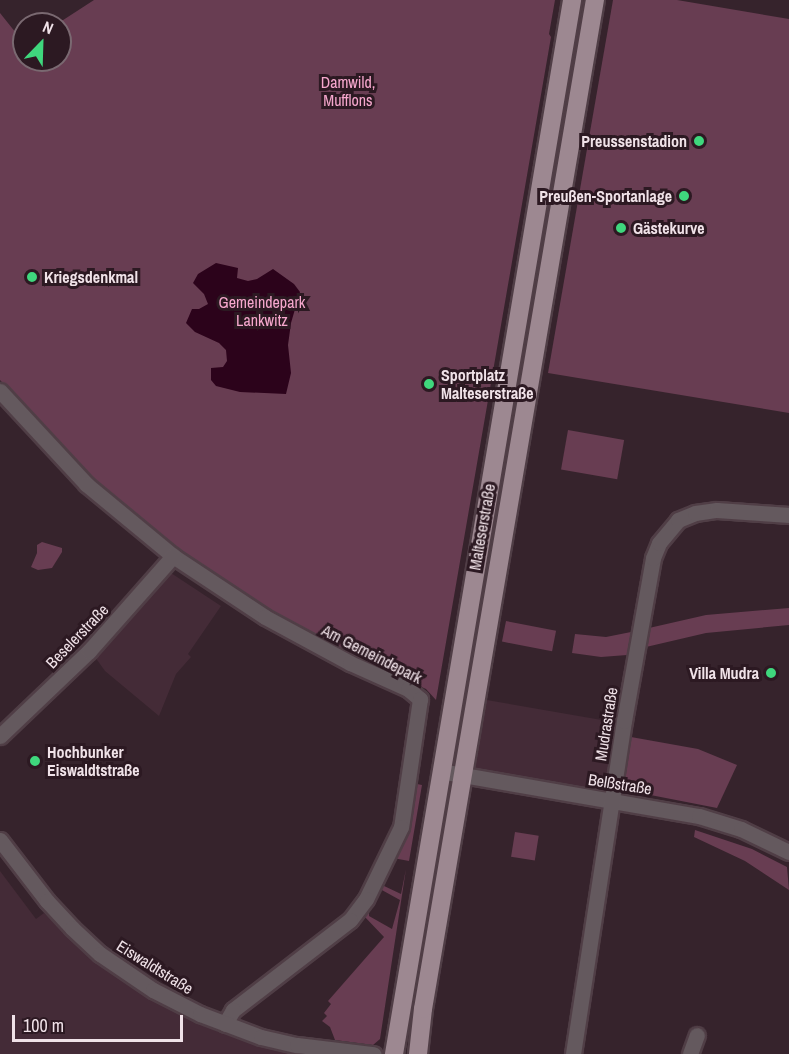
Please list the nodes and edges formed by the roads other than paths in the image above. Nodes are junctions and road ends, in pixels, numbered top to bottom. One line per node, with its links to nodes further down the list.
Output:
1 (572, 0): 3 (main road, Malteserstraße)
2 (595, 0): 4 (main road, Malteserstraße)
3 (529, 257): 4 (main road); 9 (main road, Malteserstraße)
4 (552, 261): 10 (main road, Malteserstraße)
5 (0, 391): 7 (street, Am Gemeindepark)
6 (789, 515): 11 (street, Mudrastraße)
7 (173, 556): 8 (street, Beselerstraße); 14 (street, Am Gemeindepark)
8 (0, 736)
9 (440, 771): 10 (street, Belßstraße); 17 (main road, Malteserstraße)
10 (463, 775): 11 (street, Belßstraße); 18 (main road, Malteserstraße)
11 (611, 801): 13 (street, Belßstraße); 19 (street, Mudrastraße)
12 (0, 840): 14 (street, Eiswaldtstraße)
13 (789, 852)
14 (225, 1024): 16 (street, Eiswaldtstraße)
15 (697, 1035): 20 (street)
16 (373, 1054)
17 (394, 1054)
18 (418, 1054)
19 (573, 1054)
20 (690, 1054)

